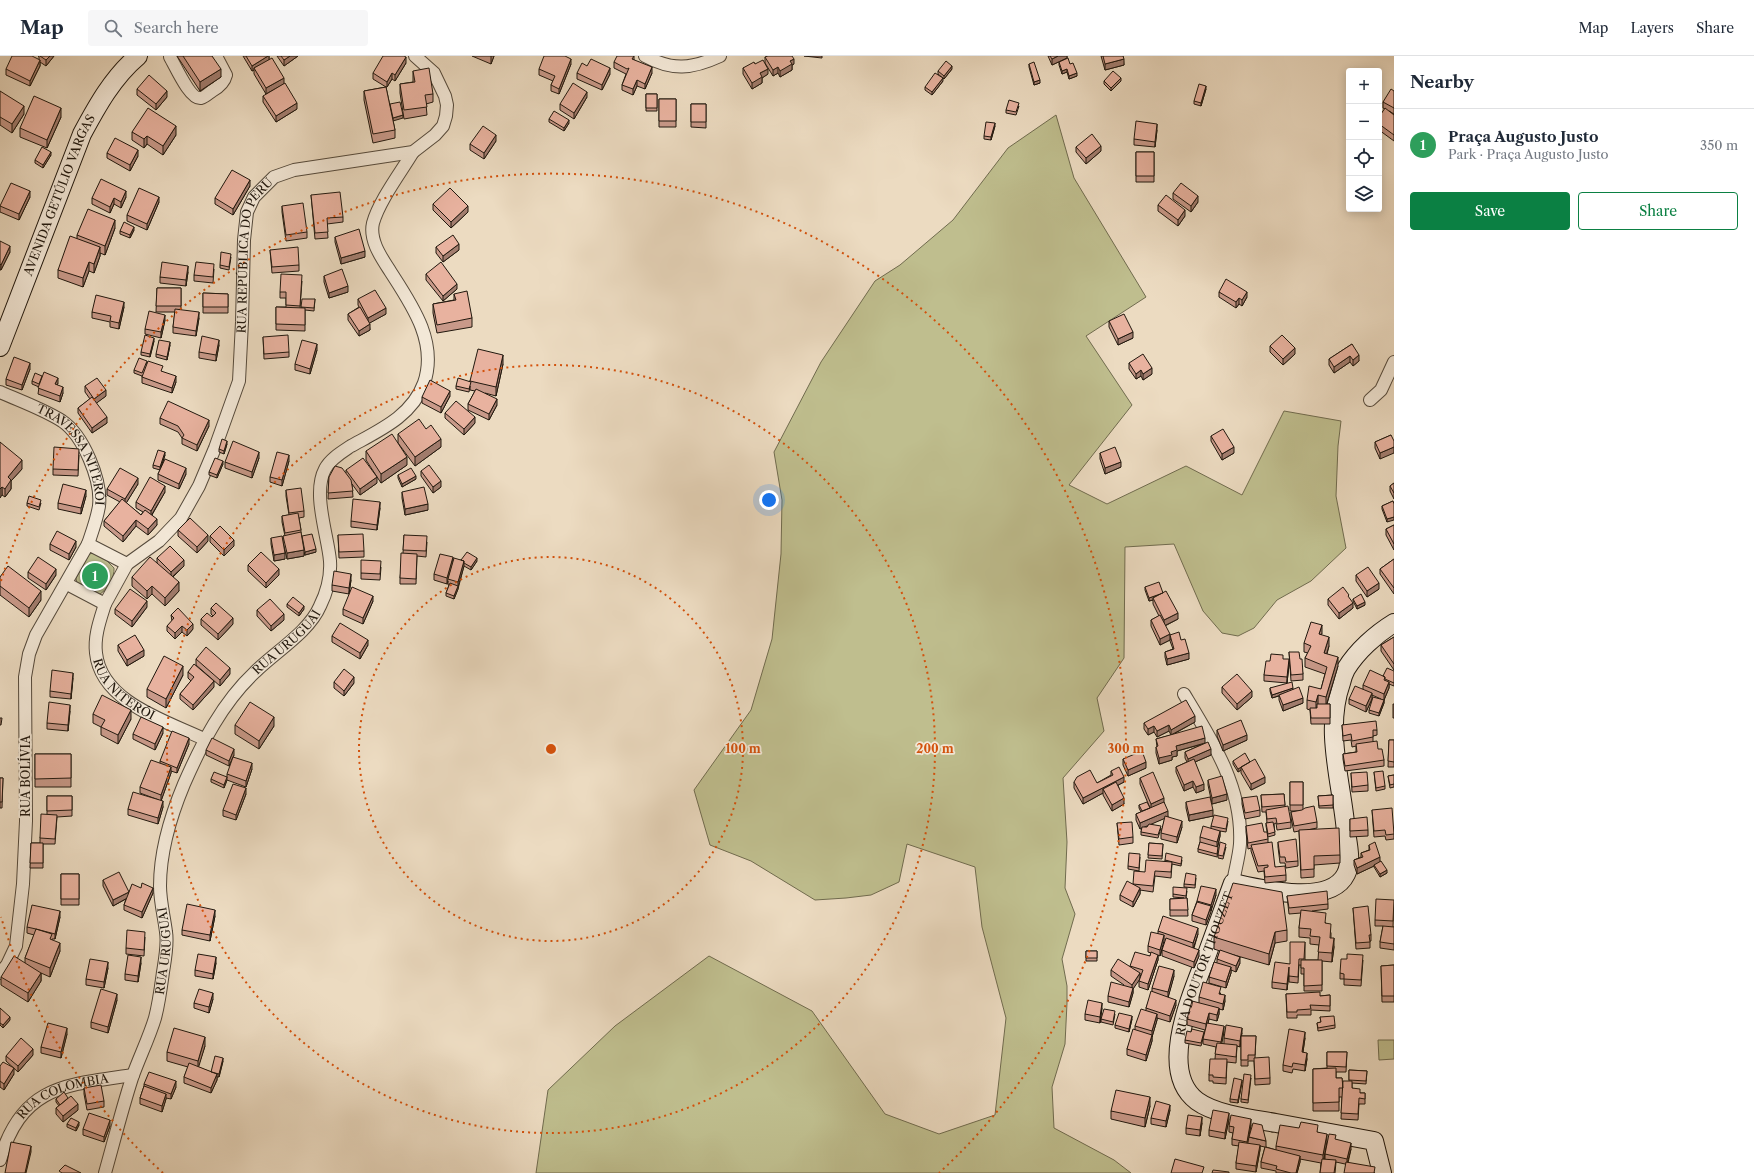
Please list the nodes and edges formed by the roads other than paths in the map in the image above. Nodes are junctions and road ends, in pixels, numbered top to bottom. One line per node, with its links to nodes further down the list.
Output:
1 (138, 56): 8 (street, AVENIDA GETÚLIO VARGAS)
2 (170, 56): 3 (street)
3 (216, 56)
4 (415, 56): 7 (street, RUA REPÚBLICA DO PERU)
5 (645, 56): 6 (street)
6 (720, 56)
7 (413, 152): 13 (street, RUA REPÚBLICA DO PERU); 18 (street, RUA URUGUAI)
8 (0, 346)
9 (1394, 362): 11 (street)
10 (0, 392): 12 (street, TRAVESSA NITERÓI)
11 (1370, 400)
12 (88, 544): 13 (street); 14 (street, TRAVESSA NITERÓI)
13 (127, 564): 15 (street, RUA NITERÓI)
14 (67, 584): 15 (street); 20 (street, RUA BOLÍVIA)
15 (105, 604): 18 (street, RUA NITERÓI)
16 (1394, 623): 19 (street, RUA DOUTOR THOUZET)
17 (1184, 694): 19 (street)
18 (204, 739): 21 (street, RUA URUGUAI)
19 (1232, 883): 24 (street, RUA DOUTOR THOUZET)
20 (0, 973)
21 (133, 1075): 22 (street, RUA COLOMBIA); 23 (street, RUA URUGUAI)
22 (0, 1160)
23 (105, 1173)
24 (1382, 1173)

